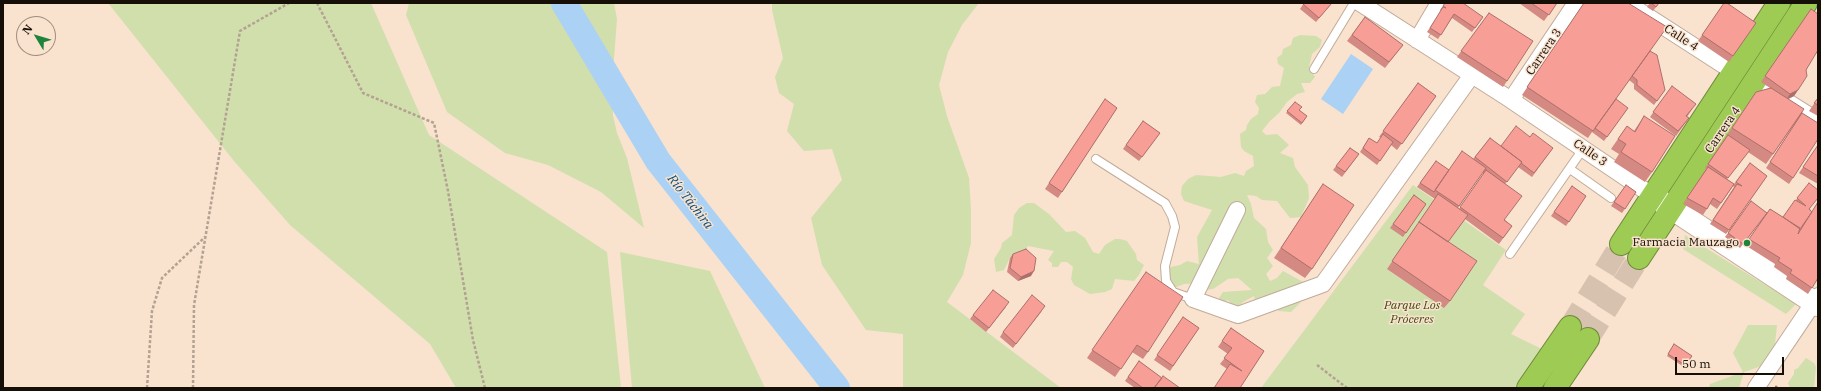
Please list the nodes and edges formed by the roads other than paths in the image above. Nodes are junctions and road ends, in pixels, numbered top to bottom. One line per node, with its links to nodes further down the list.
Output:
1 (1354, 3): 9 (lane)
2 (1360, 3): 8 (street, Calle 3)
3 (1439, 3): 8 (street)
4 (1576, 3): 13 (street, Carrera 3)
5 (1627, 3): 10 (street, Calle 4)
6 (1779, 3): 10 (highway, Carrera 4)
7 (1806, 3): 12 (highway, Carrera 4)
8 (1417, 40): 11 (street, Calle 3)
9 (1314, 69)
10 (1734, 72): 18 (highway, Carrera 4)
11 (1472, 74): 13 (street, Calle 3); 25 (street)
12 (1756, 82): 14 (street); 20 (highway, Carrera 4)
13 (1511, 100): 15 (street, Calle 3)
14 (1818, 121)
15 (1584, 149): 17 (lane); 18 (street, Calle 3)
16 (1096, 159): 25 (lane)
17 (1570, 169): 19 (lane); 23 (lane)
18 (1653, 196): 20 (street, Calle 3); 22 (highway, Carrera 4)
19 (1611, 198)
20 (1671, 208): 24 (highway, Carrera 4); 26 (street, Calle 3)
21 (1237, 210): 25 (street)
22 (1622, 244)
23 (1510, 254)
24 (1639, 258)
25 (1193, 299)
26 (1816, 301): 31 (street)
27 (1570, 327): 29 (highway)
28 (1588, 339): 30 (highway)
29 (1528, 388)
30 (1555, 388)
31 (1756, 388)

